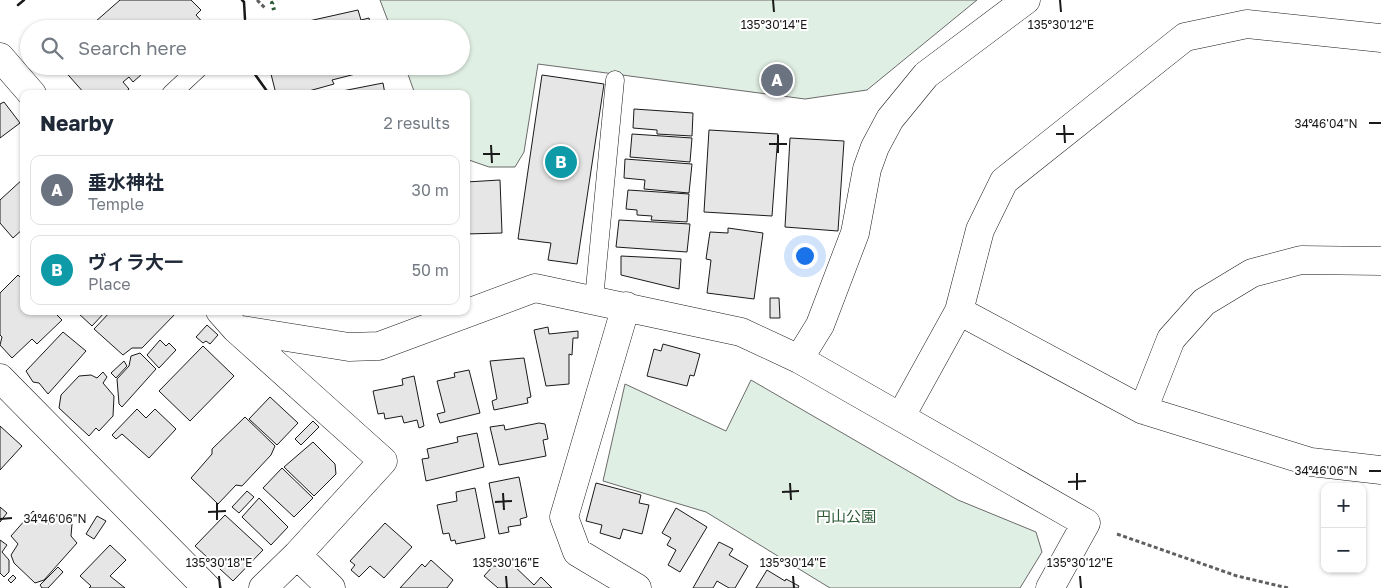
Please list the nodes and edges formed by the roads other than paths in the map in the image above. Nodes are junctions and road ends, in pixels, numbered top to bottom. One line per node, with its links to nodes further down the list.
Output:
1 (1026, 0): 15 (street)
2 (1381, 38): 11 (street)
3 (0, 56): 6 (street)
4 (191, 75): 7 (lane)
5 (615, 80): 9 (lane)
6 (29, 90)
7 (175, 90)
8 (1381, 261): 17 (street)
9 (594, 299): 10 (street); 12 (street)
10 (626, 306): 15 (street); 24 (street)
11 (958, 311): 17 (street); 18 (street)
12 (470, 312)
13 (462, 315): 14 (street)
14 (228, 320): 20 (street)
15 (798, 359): 18 (street)
16 (0, 378): 21 (street)
17 (1143, 410): 19 (street)
18 (901, 416): 25 (street)
19 (1381, 470)
20 (297, 555): 22 (street); 23 (street)
21 (207, 588)
22 (263, 588)
23 (331, 588)
24 (637, 588)
25 (1050, 588)

